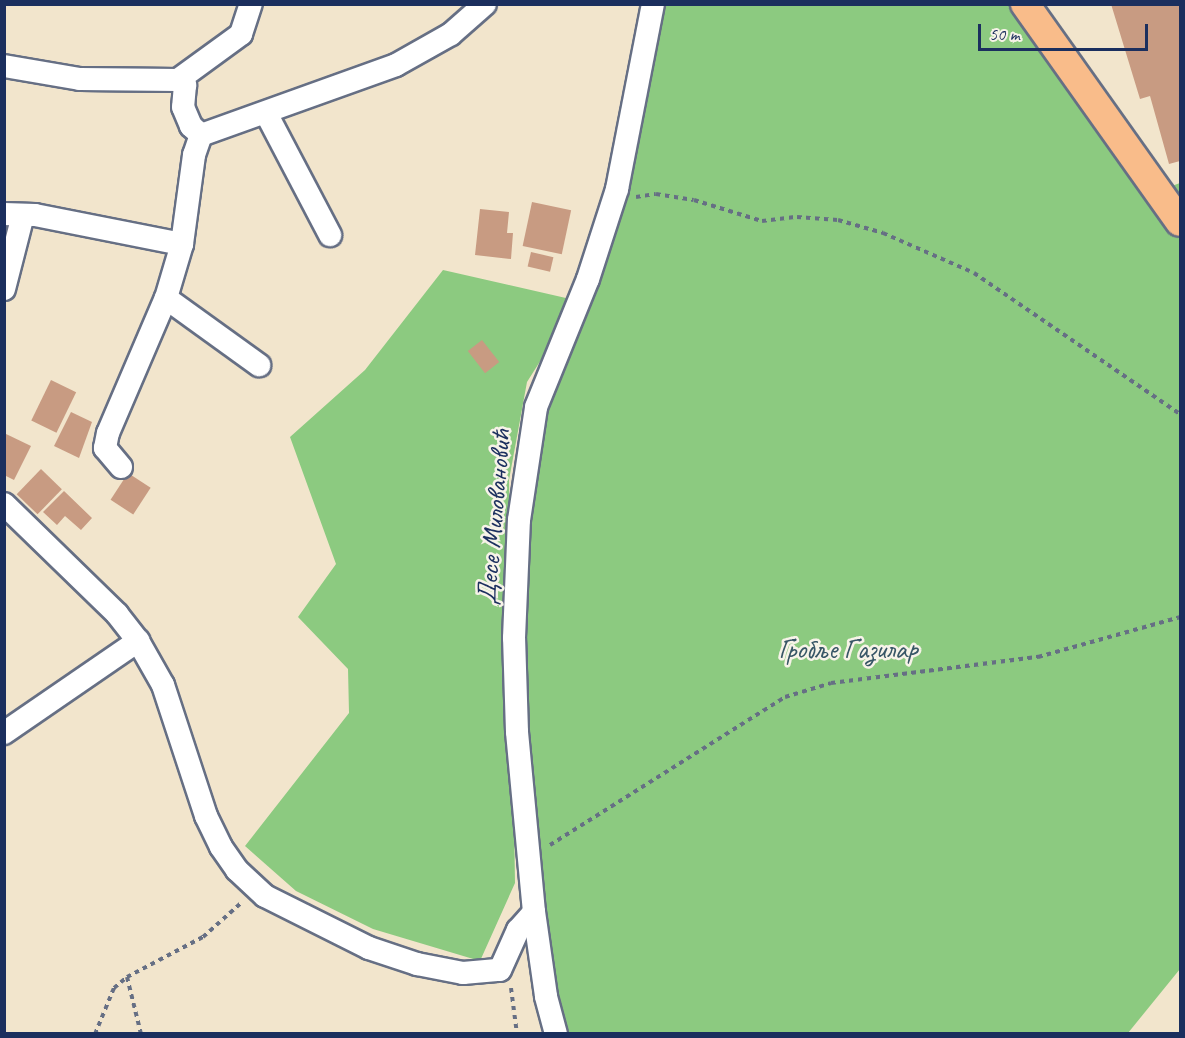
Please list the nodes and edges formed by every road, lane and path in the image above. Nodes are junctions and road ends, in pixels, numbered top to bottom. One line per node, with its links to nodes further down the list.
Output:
1 (250, 4): 6 (street)
2 (486, 4): 7 (street)
3 (653, 4): 9 (street, Десе Миловановић)
4 (1025, 4): 11 (main road)
5 (4, 66): 6 (street)
6 (178, 80): 8 (street)
7 (266, 113): 8 (street); 12 (street)
8 (201, 135): 13 (street)
9 (614, 200): 17 (path); 23 (street, Десе Миловановић)
10 (14, 214): 13 (street); 14 (street)
11 (1180, 222)
12 (330, 235)
13 (182, 244): 15 (street)
14 (4, 289)
15 (166, 298): 16 (street); 18 (street)
16 (259, 365)
17 (1180, 414)
18 (121, 467)
19 (4, 504): 21 (street)
20 (1180, 617): 23 (path)
21 (138, 641): 22 (street); 24 (street)
22 (4, 734)
23 (527, 852): 25 (street, Десе Миловановић)
24 (254, 887): 26 (street); 27 (path)
25 (534, 912): 26 (street); 28 (street, Десе Миловановић)
26 (501, 970): 31 (path)
27 (127, 977): 29 (path); 30 (path)
28 (554, 1027)
29 (95, 1034)
30 (141, 1034)
31 (517, 1034)

